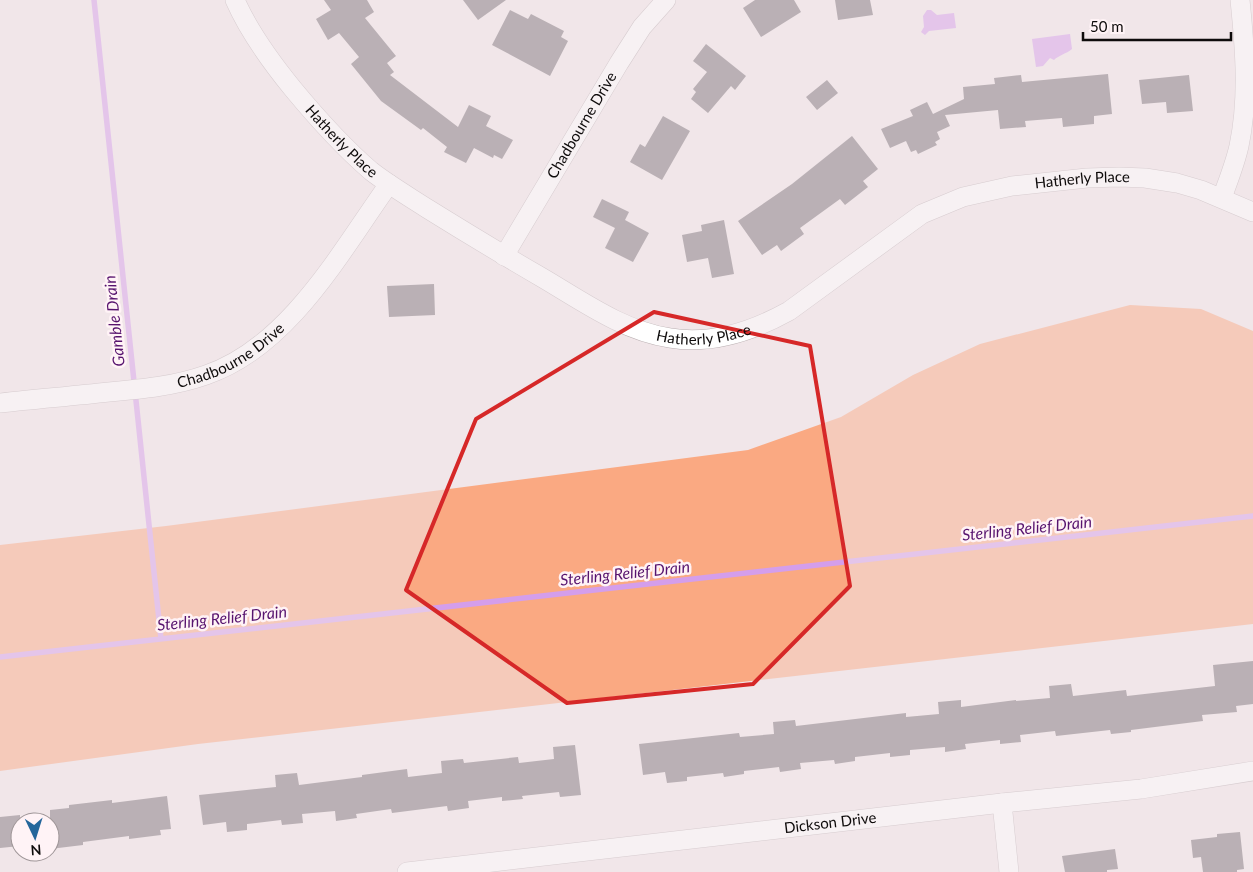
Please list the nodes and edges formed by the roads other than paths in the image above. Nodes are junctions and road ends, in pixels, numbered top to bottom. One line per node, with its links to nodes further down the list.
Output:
1 (235, 0): 4 (street, Hatherly Place)
2 (1240, 0): 5 (street)
3 (656, 3): 7 (street, Chadbourne Drive)
4 (389, 184): 7 (street, Hatherly Place); 8 (street, Chadbourne Drive)
5 (1222, 198): 6 (street, Hatherly Place); 7 (street, Hatherly Place)
6 (1253, 212)
7 (504, 256)
8 (0, 403)
9 (1253, 772): 10 (street, Dickson Drive)
10 (1002, 803): 11 (street, Dickson Drive); 12 (street)
11 (407, 872)
12 (1009, 872)

